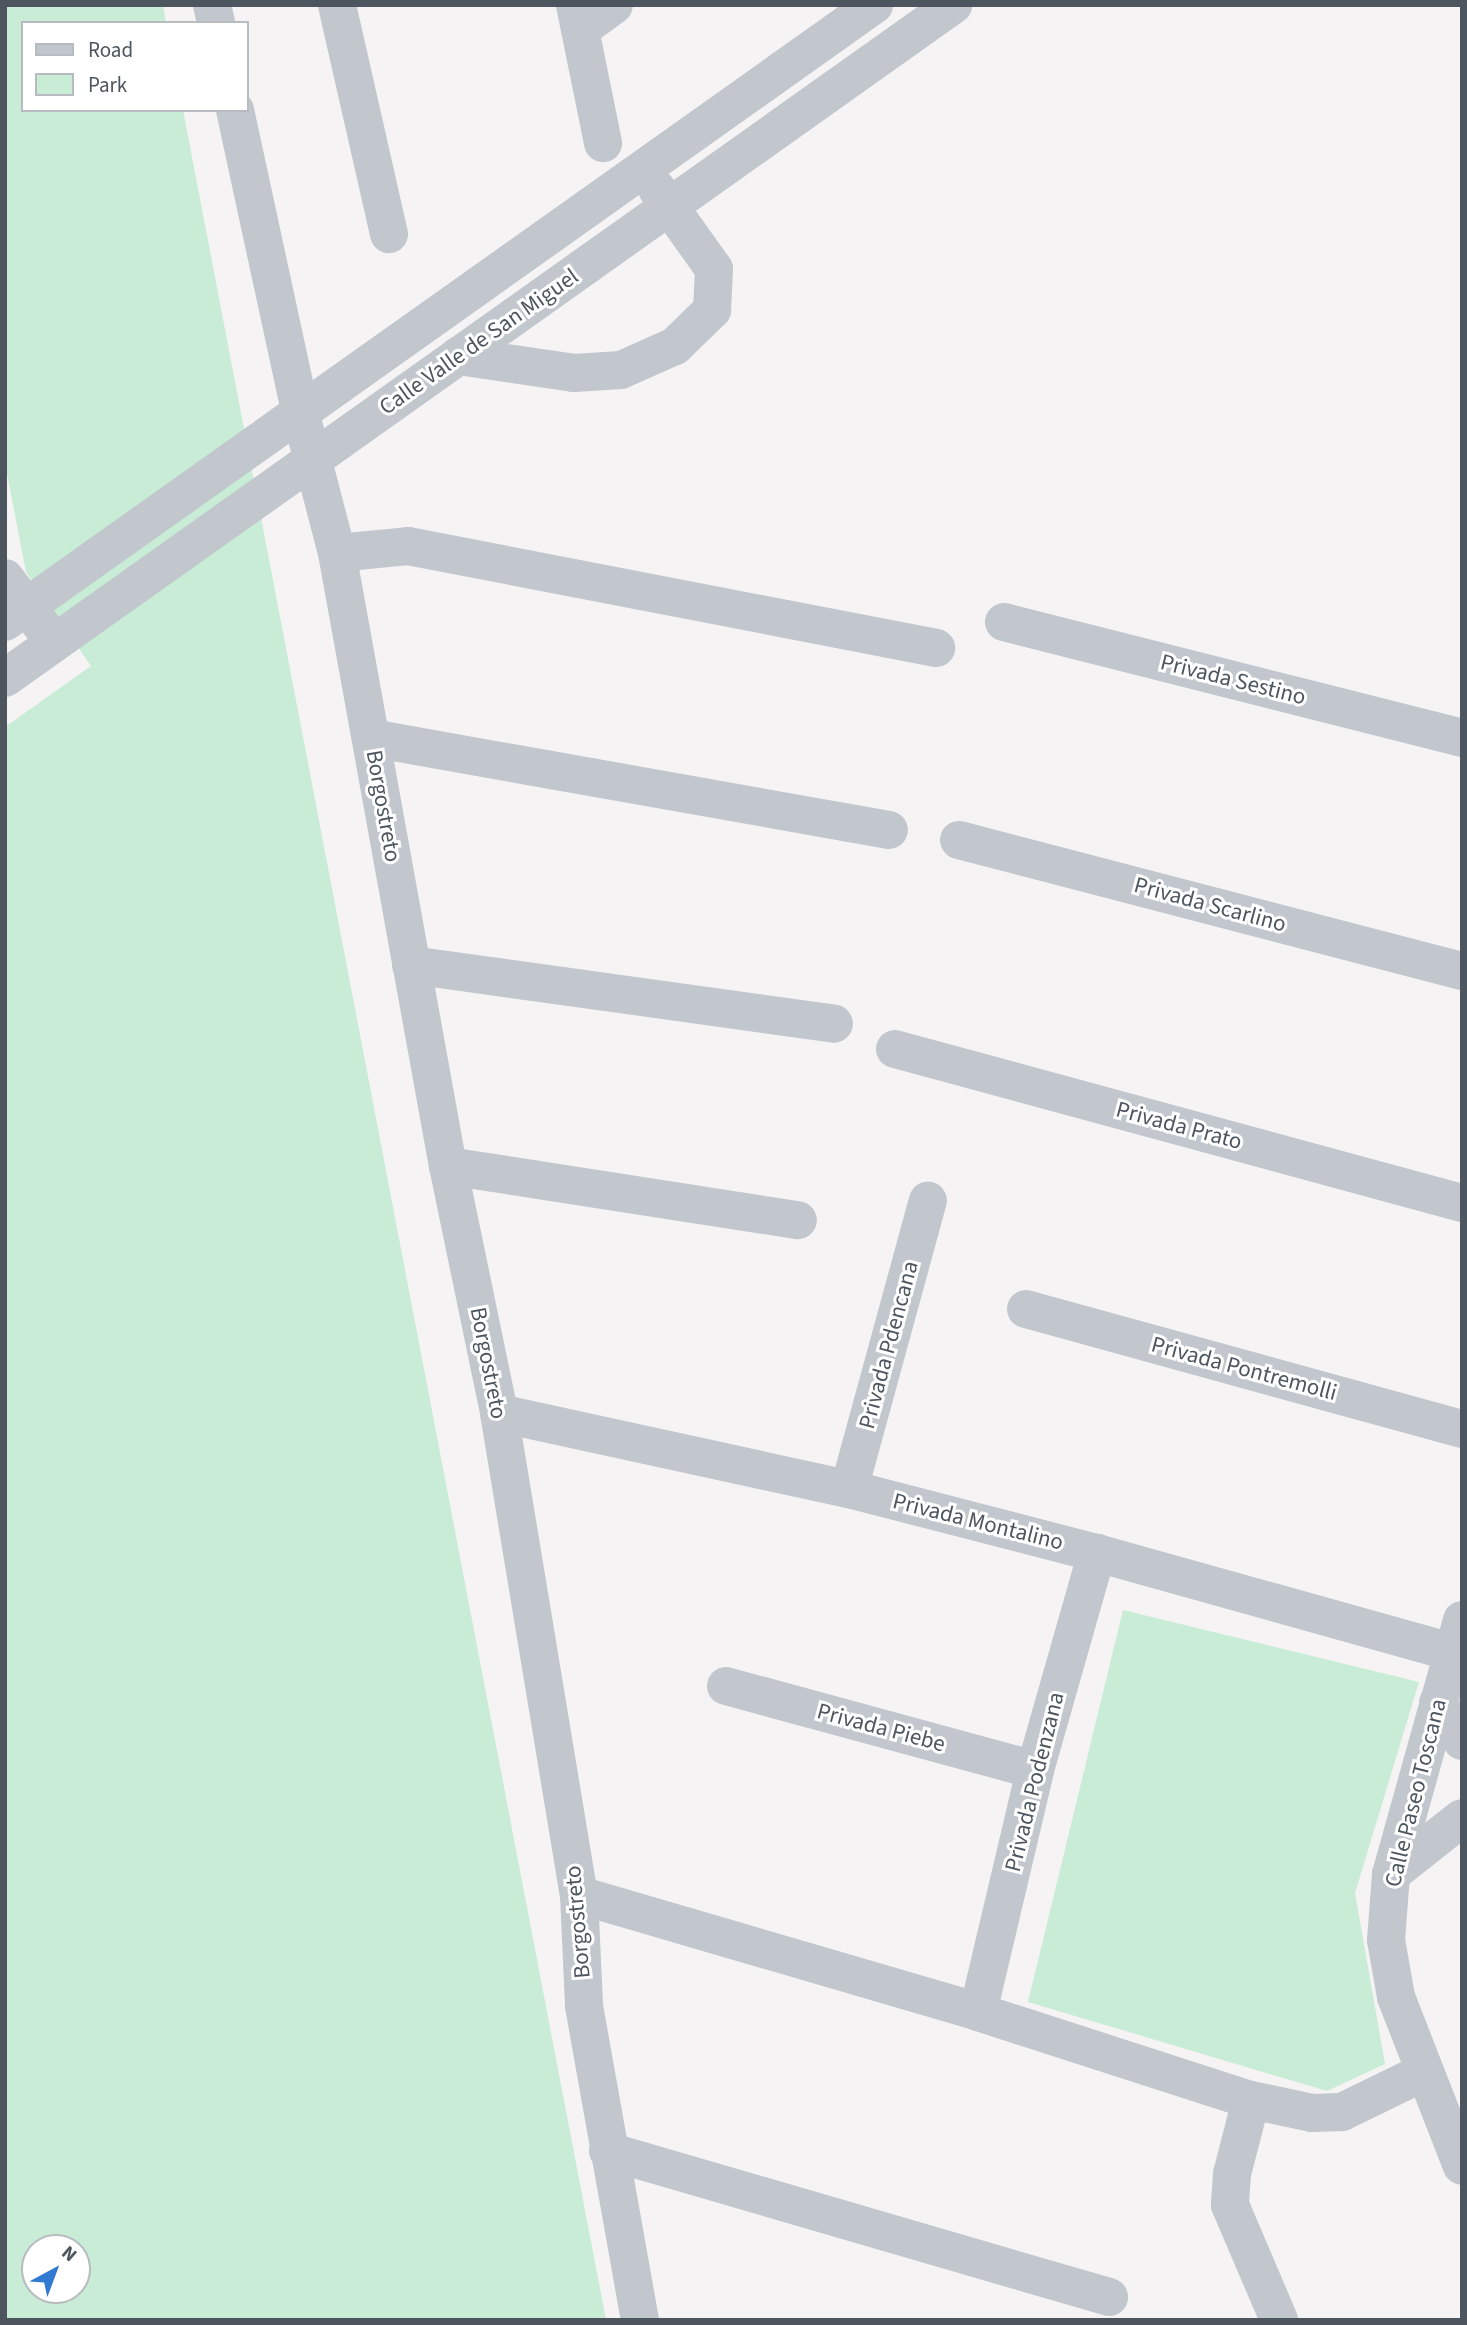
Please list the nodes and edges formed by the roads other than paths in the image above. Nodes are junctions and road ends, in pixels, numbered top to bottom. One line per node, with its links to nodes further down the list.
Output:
1 (337, 5): 10 (street)
2 (614, 5): 5 (street)
3 (874, 5): 8 (street, Calle Valle de San Miguel)
4 (953, 5): 9 (street, Calle Valle de San Miguel)
5 (578, 18): 7 (street)
6 (235, 112): 12 (street, Borgostreto)
7 (603, 144)
8 (643, 169): 9 (street); 12 (street, Calle Valle de San Miguel)
9 (671, 208): 11 (street, Calle Valle de San Miguel); 11 (street)
10 (389, 234)
11 (458, 356): 13 (street, Calle Valle de San Miguel)
12 (300, 411): 13 (street, Borgostreto); 15 (street, Calle Valle de San Miguel)
13 (313, 460): 14 (street, Borgostreto); 17 (street, Calle Valle de San Miguel)
14 (337, 553): 18 (street); 20 (street, Borgostreto)
15 (12, 602): 17 (street)
16 (1004, 622): 21 (street, Privada Sestino)
17 (56, 644): 19 (street, Calle Valle de San Miguel)
18 (936, 648)
19 (5, 678)
20 (371, 738): 22 (street); 24 (street, Borgostreto)
21 (1462, 738)
22 (889, 830)
23 (959, 840): 25 (street, Privada Scarlino)
24 (411, 965): 26 (street); 28 (street, Borgostreto)
25 (1462, 971)
26 (834, 1024)
27 (895, 1049): 30 (street, Privada Prato)
28 (448, 1166): 31 (street); 33 (street, Borgostreto)
29 (928, 1200): 35 (street, Privada Pdencana)
30 (1462, 1203)
31 (798, 1220)
32 (1026, 1310): 34 (street, Privada Pontremolli)
33 (499, 1413): 35 (street, Privada Montalino); 44 (street, Borgostreto)
34 (1462, 1429)
35 (849, 1489): 36 (street, Privada Montalino)
36 (1097, 1553): 37 (street, Privada Montalino); 41 (street, Privada Podenzana)
37 (1457, 1636): 39 (street, Calle Paseo Toscana)
38 (726, 1686): 41 (street, Privada Piebe)
39 (1438, 1703): 40 (street); 43 (street, Calle Paseo Toscana)
40 (1462, 1741)
41 (1035, 1770): 45 (street, Privada Podenzana)
42 (1462, 1818): 43 (street)
43 (1391, 1874): 46 (street, Calle Paseo Toscana)
44 (579, 1895): 45 (street); 49 (street, Borgostreto)
45 (978, 2012): 47 (street)
46 (1424, 2072): 47 (street); 48 (street, Calle Paseo Toscana)
47 (1251, 2100): 53 (street)
48 (1453, 2120): 50 (street, Calle Paseo Toscana)
49 (608, 2151): 51 (street); 52 (street, Borgostreto)
50 (1462, 2166)
51 (1109, 2297)
52 (639, 2320)
53 (1279, 2320)

